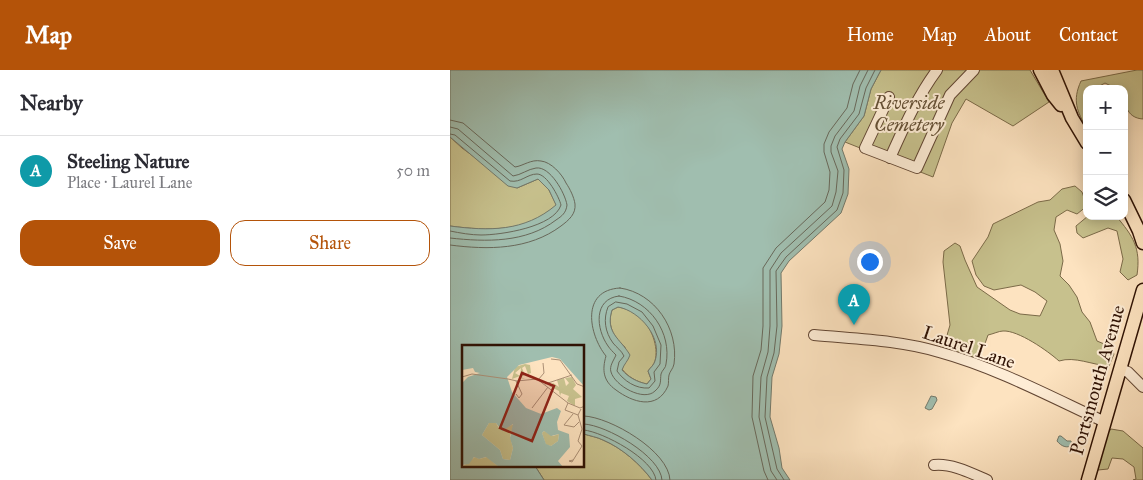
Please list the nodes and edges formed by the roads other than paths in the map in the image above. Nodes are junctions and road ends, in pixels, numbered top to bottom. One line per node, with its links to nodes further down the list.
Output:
1 (937, 70): 8 (street)
2 (974, 70): 8 (street)
3 (1040, 70): 6 (main road)
4 (1052, 70): 6 (main road)
5 (889, 97): 8 (street)
6 (1072, 118): 7 (main road)
7 (1083, 136)
8 (890, 158)
9 (1128, 208): 10 (main road)
10 (1143, 243)
11 (1143, 290): 13 (main road, Portsmouth Avenue)
12 (814, 335): 15 (street, Laurel Lane)
13 (1120, 369): 14 (street); 15 (main road, Portsmouth Avenue)
14 (1143, 387)
15 (1105, 422): 18 (main road, Portsmouth Avenue)
16 (934, 465): 17 (street)
17 (987, 480)
18 (1088, 480)

